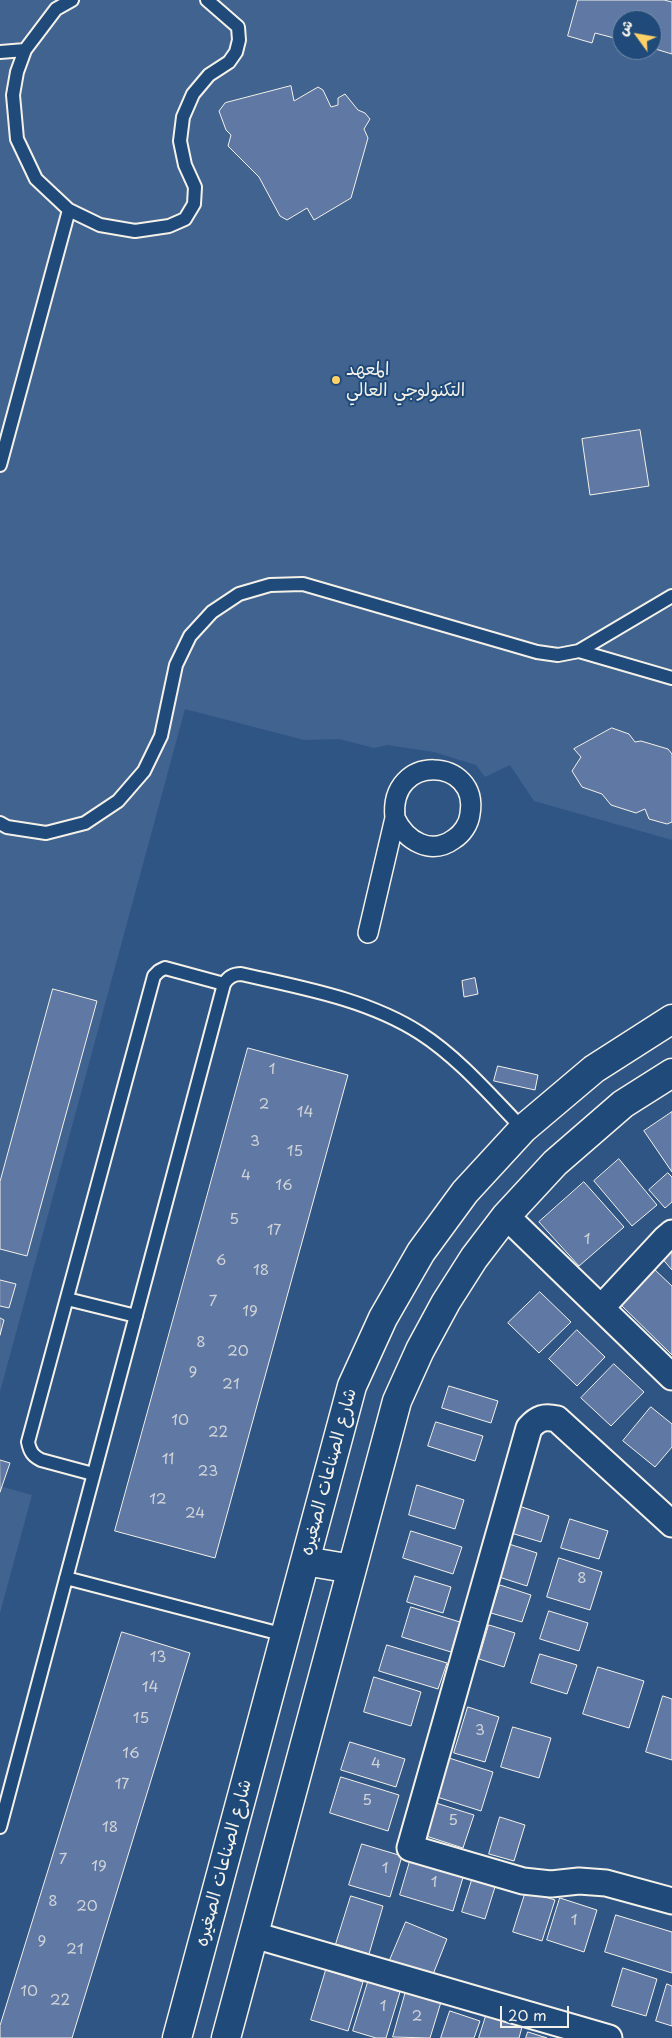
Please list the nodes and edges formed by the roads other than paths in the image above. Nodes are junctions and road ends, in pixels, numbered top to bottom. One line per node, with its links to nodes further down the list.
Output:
1 (72, 0): 3 (lane)
2 (207, 0): 7 (lane)
3 (25, 50): 4 (lane); 6 (lane)
4 (0, 52)
5 (0, 92): 6 (lane)
6 (13, 95): 7 (lane)
7 (69, 210): 8 (lane)
8 (0, 465)
9 (672, 596): 10 (lane)
10 (579, 651): 11 (lane); 13 (lane)
11 (672, 678)
12 (395, 818): 12 (street); 14 (street)
13 (0, 823)
14 (368, 934)
15 (224, 984): 18 (lane); 21 (lane); 23 (lane)
16 (672, 1019): 18 (street, شارع الصناعات الصغيره)
17 (672, 1073): 19 (street)
18 (523, 1129): 27 (street, شارع الصناعات الصغيره)
19 (506, 1216): 22 (street); 28 (street)
20 (672, 1233): 22 (street)
21 (67, 1300): 23 (lane); 25 (lane)
22 (601, 1308): 24 (street)
23 (136, 1316): 25 (lane)
24 (672, 1377)
25 (94, 1474): 29 (lane)
26 (672, 1524): 32 (street)
27 (305, 1561): 28 (street); 30 (street, شارع الصناعات الصغيره)
28 (352, 1569): 33 (street)
29 (66, 1578): 30 (lane); 31 (lane)
30 (285, 1635): 34 (street, شارع الصناعات الصغيره)
31 (0, 1827)
32 (672, 1901)
33 (254, 1935): 35 (street); 36 (street)
34 (177, 2038)
35 (226, 2038)
36 (609, 2038)

